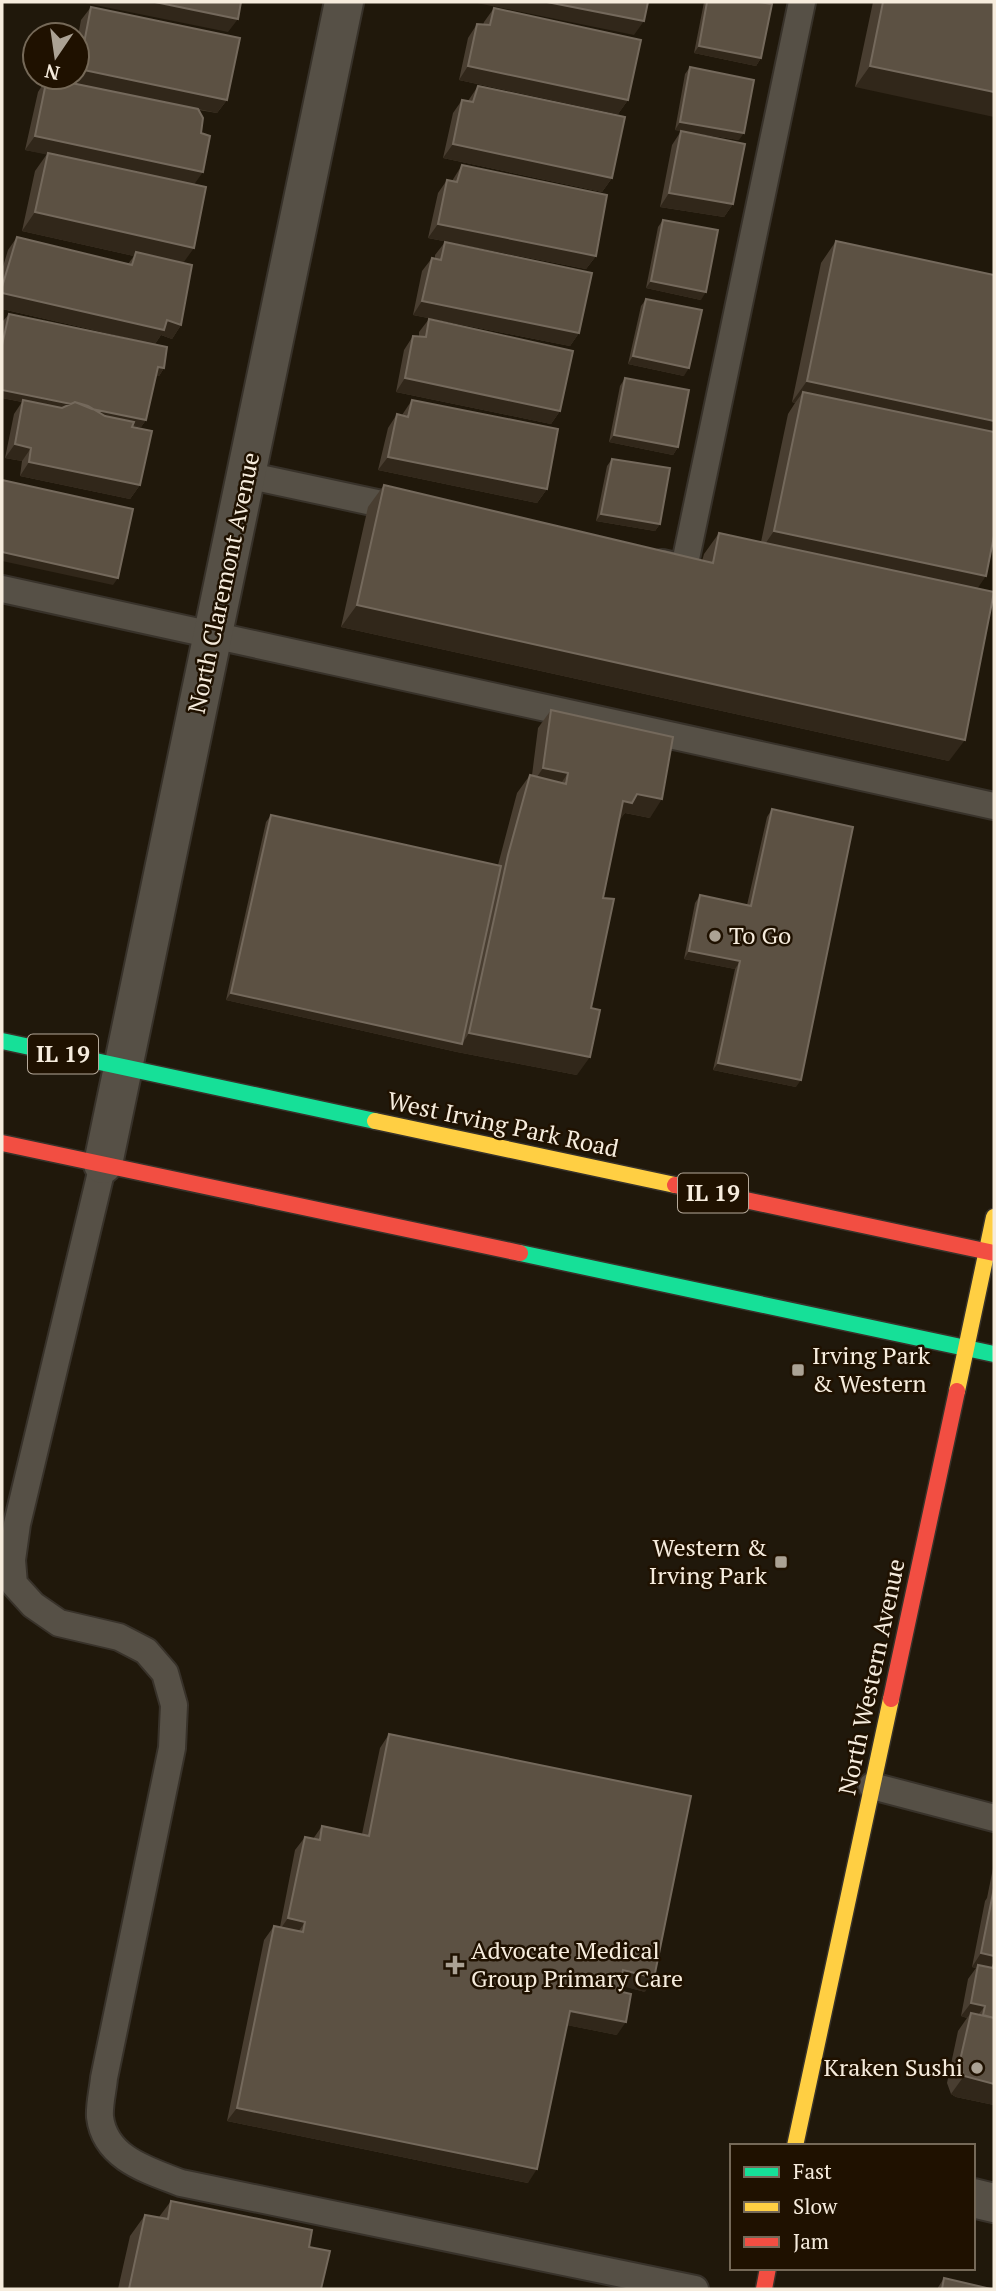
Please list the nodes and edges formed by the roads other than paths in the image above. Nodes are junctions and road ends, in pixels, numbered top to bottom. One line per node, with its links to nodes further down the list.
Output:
1 (344, 2): 3 (street, North Claremont Avenue)
2 (802, 2): 5 (lane)
3 (246, 475): 4 (lane); 7 (street, North Claremont Avenue)
4 (432, 514)
5 (644, 559)
6 (2, 589): 7 (lane)
7 (213, 634): 8 (lane); 10 (street, North Claremont Avenue)
8 (994, 806)
9 (2, 1041): 10 (main road, West Irving Park Road / IL 19)
10 (124, 1067): 12 (street, North Claremont Avenue); 14 (main road, West Irving Park Road / IL 19)
11 (2, 1143): 12 (main road)
12 (103, 1164): 15 (main road); 23 (lane)
13 (994, 1217): 14 (main road, North Western Avenue)
14 (991, 1253): 15 (main road, North Western Avenue)
15 (965, 1347): 16 (main road); 17 (main road, North Western Avenue)
16 (994, 1354)
17 (872, 1786): 18 (lane); 19 (main road, North Western Avenue)
18 (994, 1818)
19 (794, 2144)
20 (975, 2198): 21 (street)
21 (994, 2203)
22 (768, 2270): 24 (main road)
23 (695, 2289)
24 (764, 2289)

